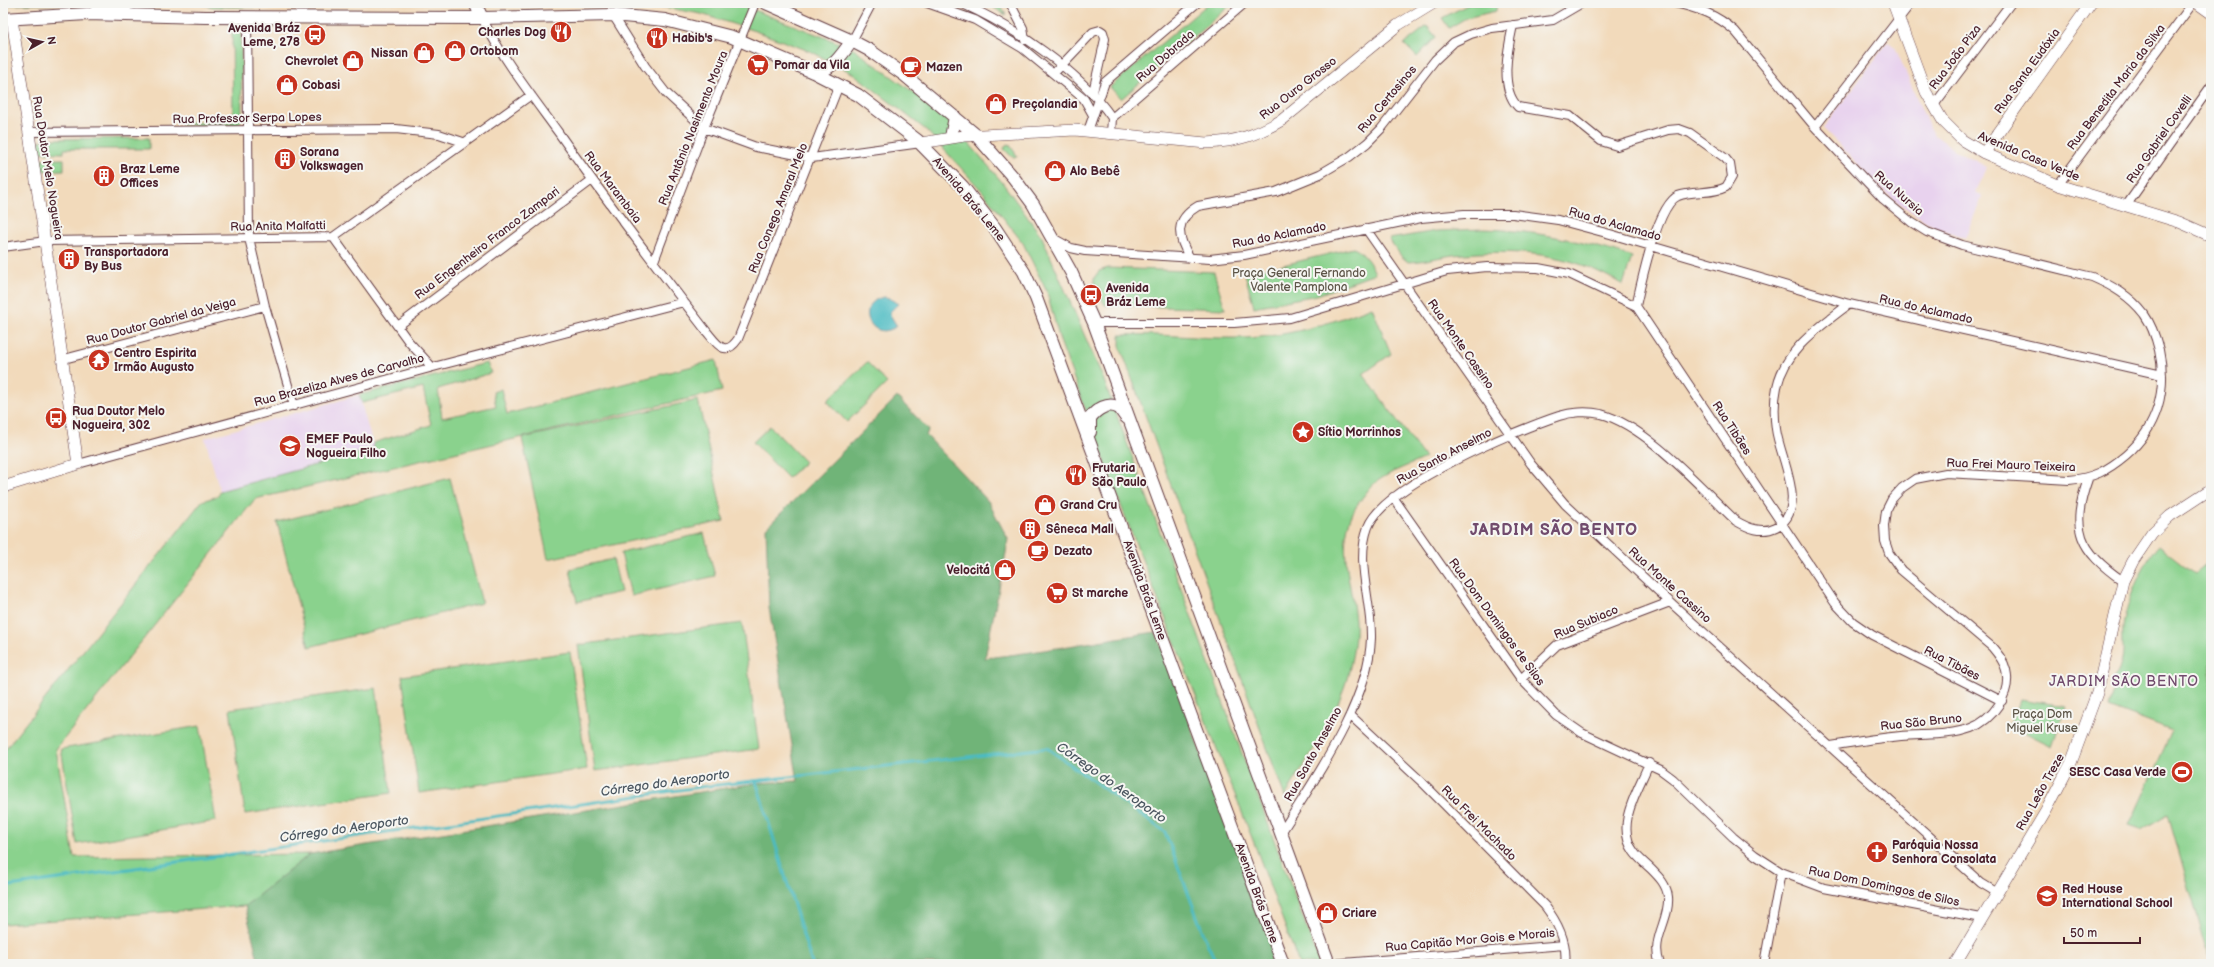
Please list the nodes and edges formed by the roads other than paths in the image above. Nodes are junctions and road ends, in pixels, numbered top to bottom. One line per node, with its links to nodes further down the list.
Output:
1 (131, 3): 22 (main road)
2 (475, 3): 26 (main road)
3 (755, 3): 31 (street, Rua Antônio Nasimento Moura)
4 (766, 3): 32 (main road)
5 (872, 3): 32 (street)
6 (926, 3): 25 (street)
7 (961, 3): 20 (street)
8 (1010, 3): 30 (street)
9 (1197, 3): 41 (street, Rua Dobrada)
10 (1245, 3): 45 (street, Rua Dobrada)
11 (1434, 3): 51 (main road, Rua Ouro Grosso)
12 (1582, 3): 29 (street)
13 (1675, 3): 46 (street, Rua Nursia)
14 (1893, 3): 28 (main road, Avenida Casa Verde)
15 (1911, 3): 28 (street)
16 (2011, 3): 42 (street, Rua João Piza)
17 (2091, 3): 56 (main road, Rua Santa Eudóxia)
18 (2193, 3): 59 (street, Rua Benedita Maria da Silva)
19 (2197, 3): 21 (main road)
20 (977, 6): 25 (street); 30 (street)
21 (2211, 13)
22 (87, 14): 24 (main road, Avenida Brás Leme); 27 (main road, Avenida Brás Leme)
23 (613, 14): 26 (main road, Avenida Brás Leme); 31 (main road, Avenida Brás Leme); 47 (street)
24 (246, 17): 26 (main road, Avenida Brás Leme); 48 (street)
25 (969, 17): 33 (street)
26 (482, 18): 40 (street, Rua Marambaia)
27 (8, 19): 50 (main road, Rua Doutor Melo Nogueira)
28 (1899, 21): 42 (main road, Avenida Casa Verde); 46 (street)
29 (1513, 25): 67 (street); 69 (street, Rua Certosinos)
30 (1026, 38): 33 (street); 34 (street)
31 (741, 40): 35 (main road, Avenida Brás Leme); 47 (street, Rua Antônio Nasimento Moura)
32 (852, 41): 35 (main road); 44 (main road)
33 (1022, 48): 36 (street)
34 (1060, 66): 36 (street); 39 (street); 39 (street)
35 (813, 72): 37 (main road, Avenida Brás Leme)
36 (1054, 73): 43 (street)
37 (839, 85): 55 (main road, Avenida Brás Leme); 57 (street, Rua Conego Amaral Melo)
38 (2211, 86): 60 (street, Rua Gabriel Covelli)
39 (1093, 92): 41 (street)
40 (531, 95): 54 (street, Rua Anita Malfatti); 58 (street, Rua Marambaia)
41 (1100, 100): 43 (street, Rua Dobrada); 45 (street)
42 (1934, 105): 56 (main road, Avenida Casa Verde)
43 (1093, 115): 49 (street, Rua Dobrada)
44 (956, 118): 52 (main road); 53 (main road)
45 (1112, 118): 51 (street)
46 (1815, 127): 81 (street, Rua Nursia)
47 (704, 128): 57 (street); 70 (street, Rua Antônio Nasimento Moura)
48 (247, 130): 50 (street, Rua Professor Serpa Lopes); 54 (street, Rua Professor Serpa Lopes); 64 (street)
49 (1088, 131): 51 (main road, Rua Ouro Grosso); 52 (main road, Rua Ouro Grosso)
50 (29, 132): 66 (main road, Rua Doutor Melo Nogueira)
51 (1111, 132)
52 (976, 135): 53 (main road, Rua Ouro Grosso); 65 (main road)
53 (951, 137): 55 (main road, Rua Ouro Grosso)
54 (463, 142): 63 (street, Rua Anita Malfatti)
55 (921, 143): 57 (street); 85 (main road, Avenida Brás Leme)
56 (1984, 153): 59 (main road, Avenida Casa Verde)
57 (812, 158): 78 (street, Rua Conego Amaral Melo)
58 (592, 180): 70 (street, Rua Marambaia); 77 (street, Rua Engenheiro Franco Zampari)
59 (2058, 185): 60 (main road, Avenida Casa Verde)
60 (2126, 206): 62 (main road, Avenida Casa Verde)
61 (1366, 229): 67 (street, Rua do Aclamado); 69 (street, Rua do Aclamado); 71 (street, Rua Monte Cassino)
62 (2211, 236)
63 (333, 237): 64 (street, Rua Anita Malfatti); 77 (street)
64 (248, 238): 66 (street, Rua Anita Malfatti); 74 (street)
65 (1052, 238): 69 (street, Rua do Aclamado); 76 (main road)
66 (46, 241): 68 (street, Rua Anita Malfatti); 79 (main road, Rua Doutor Melo Nogueira)
67 (1650, 246): 73 (street, Rua do Aclamado); 75 (street)
68 (3, 247)
69 (1190, 258)
70 (654, 261): 72 (street, Rua Marambaia)
71 (1403, 283): 75 (street); 76 (street); 84 (street, Rua Monte Cassino)
72 (684, 302): 78 (street, Rua Marambaia); 80 (street, Rua Brazeliza Alves de Carvalho)
73 (1849, 304): 81 (street, Rua do Aclamado); 91 (street)
74 (265, 306): 79 (street, Rua Doutor Gabriel da Veiga); 82 (street)
75 (1636, 306): 91 (street, Rua Tibães)
76 (1094, 323): 83 (main road)
77 (398, 326): 80 (street)
78 (738, 339)
79 (64, 359): 86 (main road, Rua Doutor Melo Nogueira)
80 (432, 367): 82 (street, Rua Brazeliza Alves de Carvalho)
81 (2162, 375): 87 (street, Rua Frei Mauro Teixeira)
82 (294, 406): 86 (street, Rua Brazeliza Alves de Carvalho)
83 (1131, 422): 85 (main road); 99 (main road)
84 (1511, 435): 90 (street, Rua Santo Anselmo); 91 (street, Rua Santo Anselmo); 93 (street, Rua Monte Cassino)
85 (1090, 438): 104 (main road, Avenida Brás Leme)
86 (78, 464): 88 (main road, Rua Brazeliza Alves de Carvalho)
87 (2088, 479): 92 (street); 95 (street, Rua Frei Mauro Teixeira)
88 (3, 486)
89 (2211, 489): 92 (main road, Rua Leão Treze)
90 (1393, 497): 94 (street, Rua Dom Domingos de Silos); 96 (street, Rua Santo Anselmo)
91 (1781, 525): 95 (street, Rua Tibães)
92 (2123, 581): 101 (main road, Rua Leão Treze)
93 (1670, 602): 94 (street, Rua Subiaco); 97 (street, Rua Monte Cassino)
94 (1521, 679): 98 (street, Rua Dom Domingos de Silos)
95 (2002, 701): 97 (street, Rua São Bruno)
96 (1350, 714): 99 (street, Rua Santo Anselmo); 103 (street, Rua Frei Machado)
97 (1831, 746): 101 (street, Rua Monte Cassino)
98 (1649, 764): 100 (street, Rua Dom Domingos de Silos); 107 (street)
99 (1281, 833): 105 (main road)
100 (1781, 872): 102 (street, Rua Dom Domingos de Silos); 108 (street)
101 (1996, 892): 102 (main road, Rua Leão Treze)
102 (1981, 918): 109 (main road, Rua Leão Treze)
103 (1564, 945): 105 (street, Rua Capitão Mor Gois e Morais); 106 (street, Rua Frei Machado)
104 (1283, 964)
105 (1330, 964)
106 (1565, 964)
107 (1660, 964)
108 (1764, 964)
109 (1955, 964)

